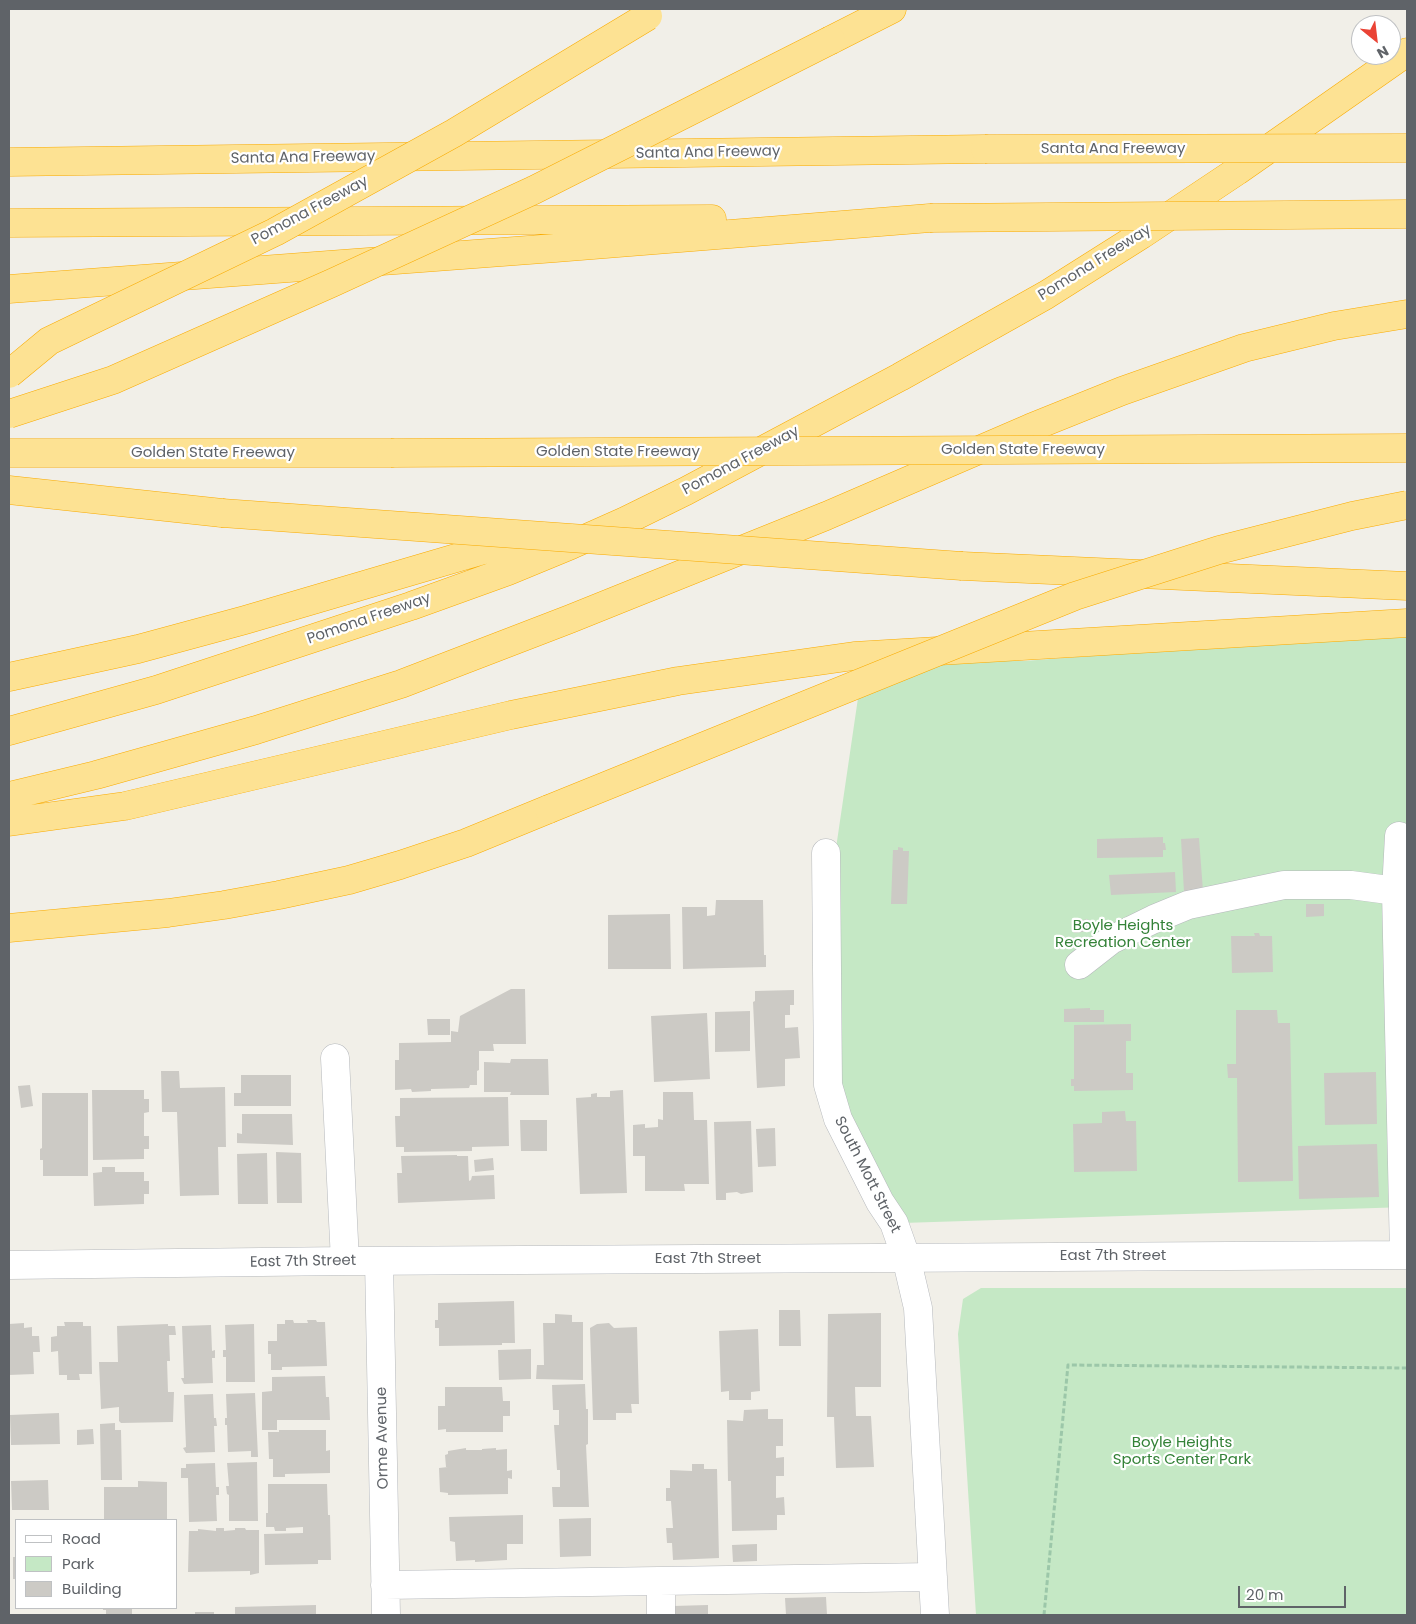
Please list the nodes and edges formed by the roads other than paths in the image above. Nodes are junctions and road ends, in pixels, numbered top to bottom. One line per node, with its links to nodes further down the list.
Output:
1 (892, 9): 3 (highway)
2 (653, 12): 12 (highway, Pomona Freeway, bridge)
3 (851, 26): 13 (highway, bridge)
4 (1407, 52): 17 (highway, Pomona Freeway)
5 (1407, 148): 6 (highway, Santa Ana Freeway, bridge)
6 (9, 162)
7 (1407, 214): 8 (highway, bridge)
8 (930, 218): 9 (highway); 10 (highway)
9 (9, 224)
10 (9, 289)
11 (1407, 314): 23 (highway)
12 (9, 374)
13 (9, 414)
14 (1407, 448): 15 (highway, Golden State Freeway, bridge)
15 (9, 453)
16 (9, 490): 19 (highway, bridge)
17 (686, 491): 21 (highway); 22 (highway, Pomona Freeway)
18 (1407, 506): 28 (highway, bridge)
19 (1407, 586)
20 (1407, 623): 24 (highway)
21 (9, 677)
22 (9, 730)
23 (9, 796)
24 (9, 822)
25 (1399, 836): 27 (street)
26 (826, 853): 32 (street, South Mott Street)
27 (1396, 891): 29 (street); 31 (street)
28 (9, 928)
29 (1079, 965)
30 (335, 1058): 33 (street)
31 (1406, 1255): 32 (street, East 7th Street)
32 (906, 1257): 34 (street, East 7th Street); 36 (street, South Mott Street)
33 (345, 1261): 34 (street, East 7th Street); 35 (street, East 7th Street)
34 (379, 1261): 38 (street, Orme Avenue)
35 (9, 1265)
36 (933, 1577): 37 (street); 41 (street, South Mott Street)
37 (661, 1581): 38 (street); 40 (street)
38 (385, 1585): 39 (street, Orme Avenue)
39 (386, 1615)
40 (661, 1615)
41 (936, 1615)

